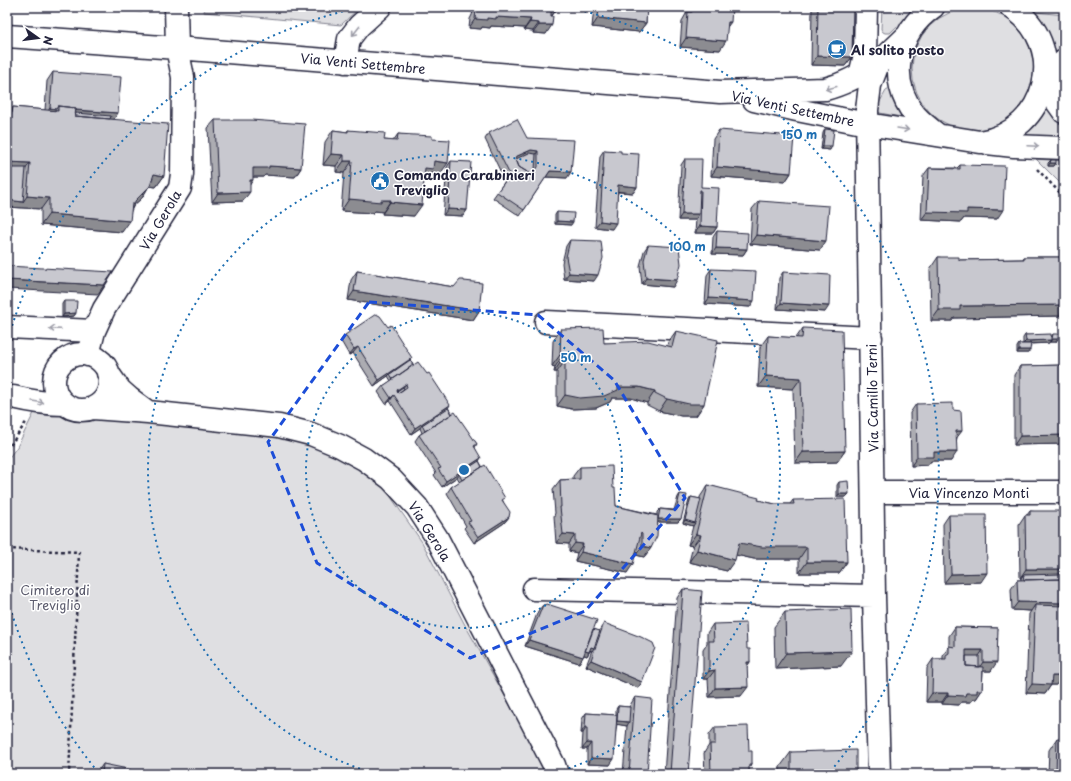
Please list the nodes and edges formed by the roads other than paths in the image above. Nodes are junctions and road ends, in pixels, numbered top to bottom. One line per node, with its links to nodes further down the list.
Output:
1 (176, 7): 8 (street, Via Gerola)
2 (380, 7): 10 (street, one-way to 10)
3 (866, 7): 11 (street, Via Camillo Terni)
4 (933, 7): 7 (street)
5 (1011, 7): 12 (street)
6 (7, 36): 8 (street, Via Venti Settembre)
7 (907, 36): 11 (street, Via Camillo Terni); 16 (street)
8 (177, 48): 10 (street, Via Venti Settembre); 21 (street, Via Gerola)
9 (1064, 61): 12 (street)
10 (345, 62): 13 (street, Via Venti Settembre)
11 (869, 69): 13 (street, Via Venti Settembre, one-way to 13); 15 (street, Via Camillo Terni)
12 (1044, 84): 14 (street); 17 (street)
13 (720, 92): 15 (street, Via Venti Settembre)
14 (1064, 112)
15 (867, 124): 16 (street, Via Venti Settembre, one-way to 16); 22 (street, Via Camillo Terni)
16 (938, 135): 17 (street, Via Venti Settembre)
17 (980, 142): 18 (street, Via Venti Settembre, one-way to 18)
18 (1064, 148)
19 (546, 322): 22 (street)
20 (7, 327): 21 (street, one-way to 20)
21 (94, 331): 23 (street, Via Gerola)
22 (871, 338): 29 (street, Via Camillo Terni)
23 (88, 355): 24 (street); 26 (street)
24 (108, 372): 27 (street); 28 (street)
25 (13, 397): 26 (street, Via Gerola, one-way to 26)
26 (64, 404): 27 (street, Via Gerola)
27 (93, 408): 28 (street, Via Gerola)
28 (148, 412): 33 (street, Via Gerola)
29 (873, 492): 30 (street, Via Vincenzo Monti); 32 (street, Via Camillo Terni)
30 (1064, 492)
31 (534, 589): 32 (street)
32 (874, 596): 34 (street, Via Camillo Terni)
33 (557, 774)
34 (879, 774)

